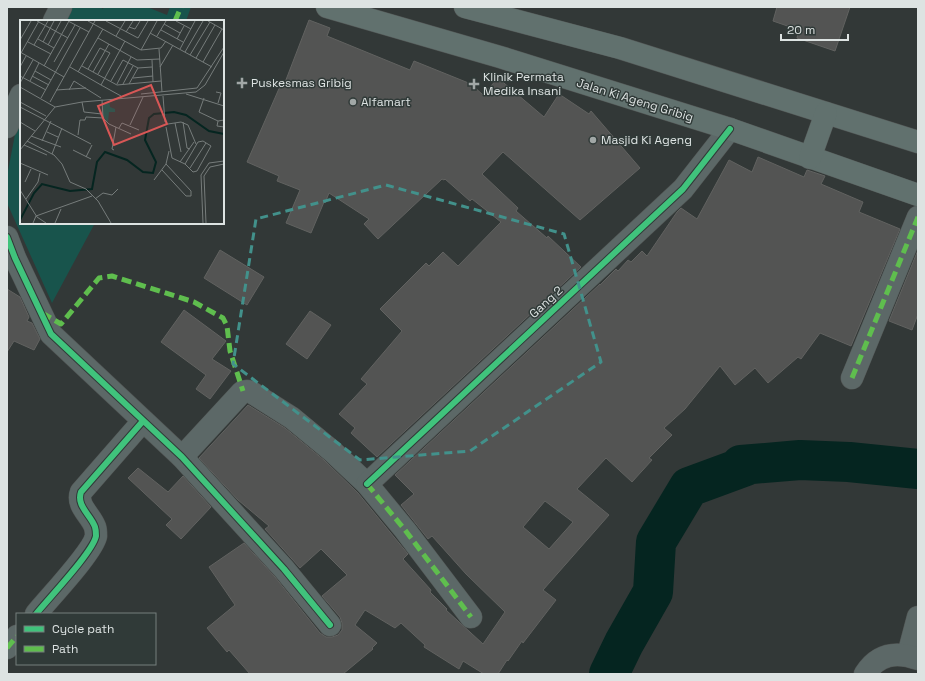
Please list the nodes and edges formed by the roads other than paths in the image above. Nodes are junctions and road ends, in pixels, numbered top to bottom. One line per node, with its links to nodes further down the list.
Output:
1 (61, 7): 4 (street)
2 (327, 7): 8 (main road, Jalan Ki Ageng Gribig)
3 (465, 7): 6 (main road)
4 (54, 20)
5 (20, 97): 7 (street)
6 (826, 113): 9 (main road); 10 (main road)
7 (7, 127)
8 (730, 129): 10 (main road, Jalan Ki Ageng Gribig); 17 (street, Gang 2)
9 (918, 142)
10 (810, 158): 11 (main road, Jalan Ki Ageng Gribig)
11 (918, 195)
12 (918, 217): 14 (street)
13 (7, 237): 15 (street)
14 (852, 378)
15 (143, 421): 16 (street); 18 (street)
16 (182, 457): 17 (street); 21 (street)
17 (367, 484): 19 (street)
18 (37, 613)
19 (471, 617)
20 (918, 617): 24 (street)
21 (330, 625)
22 (16, 637): 23 (street)
23 (7, 648)
24 (913, 657): 25 (street)
25 (865, 674)

